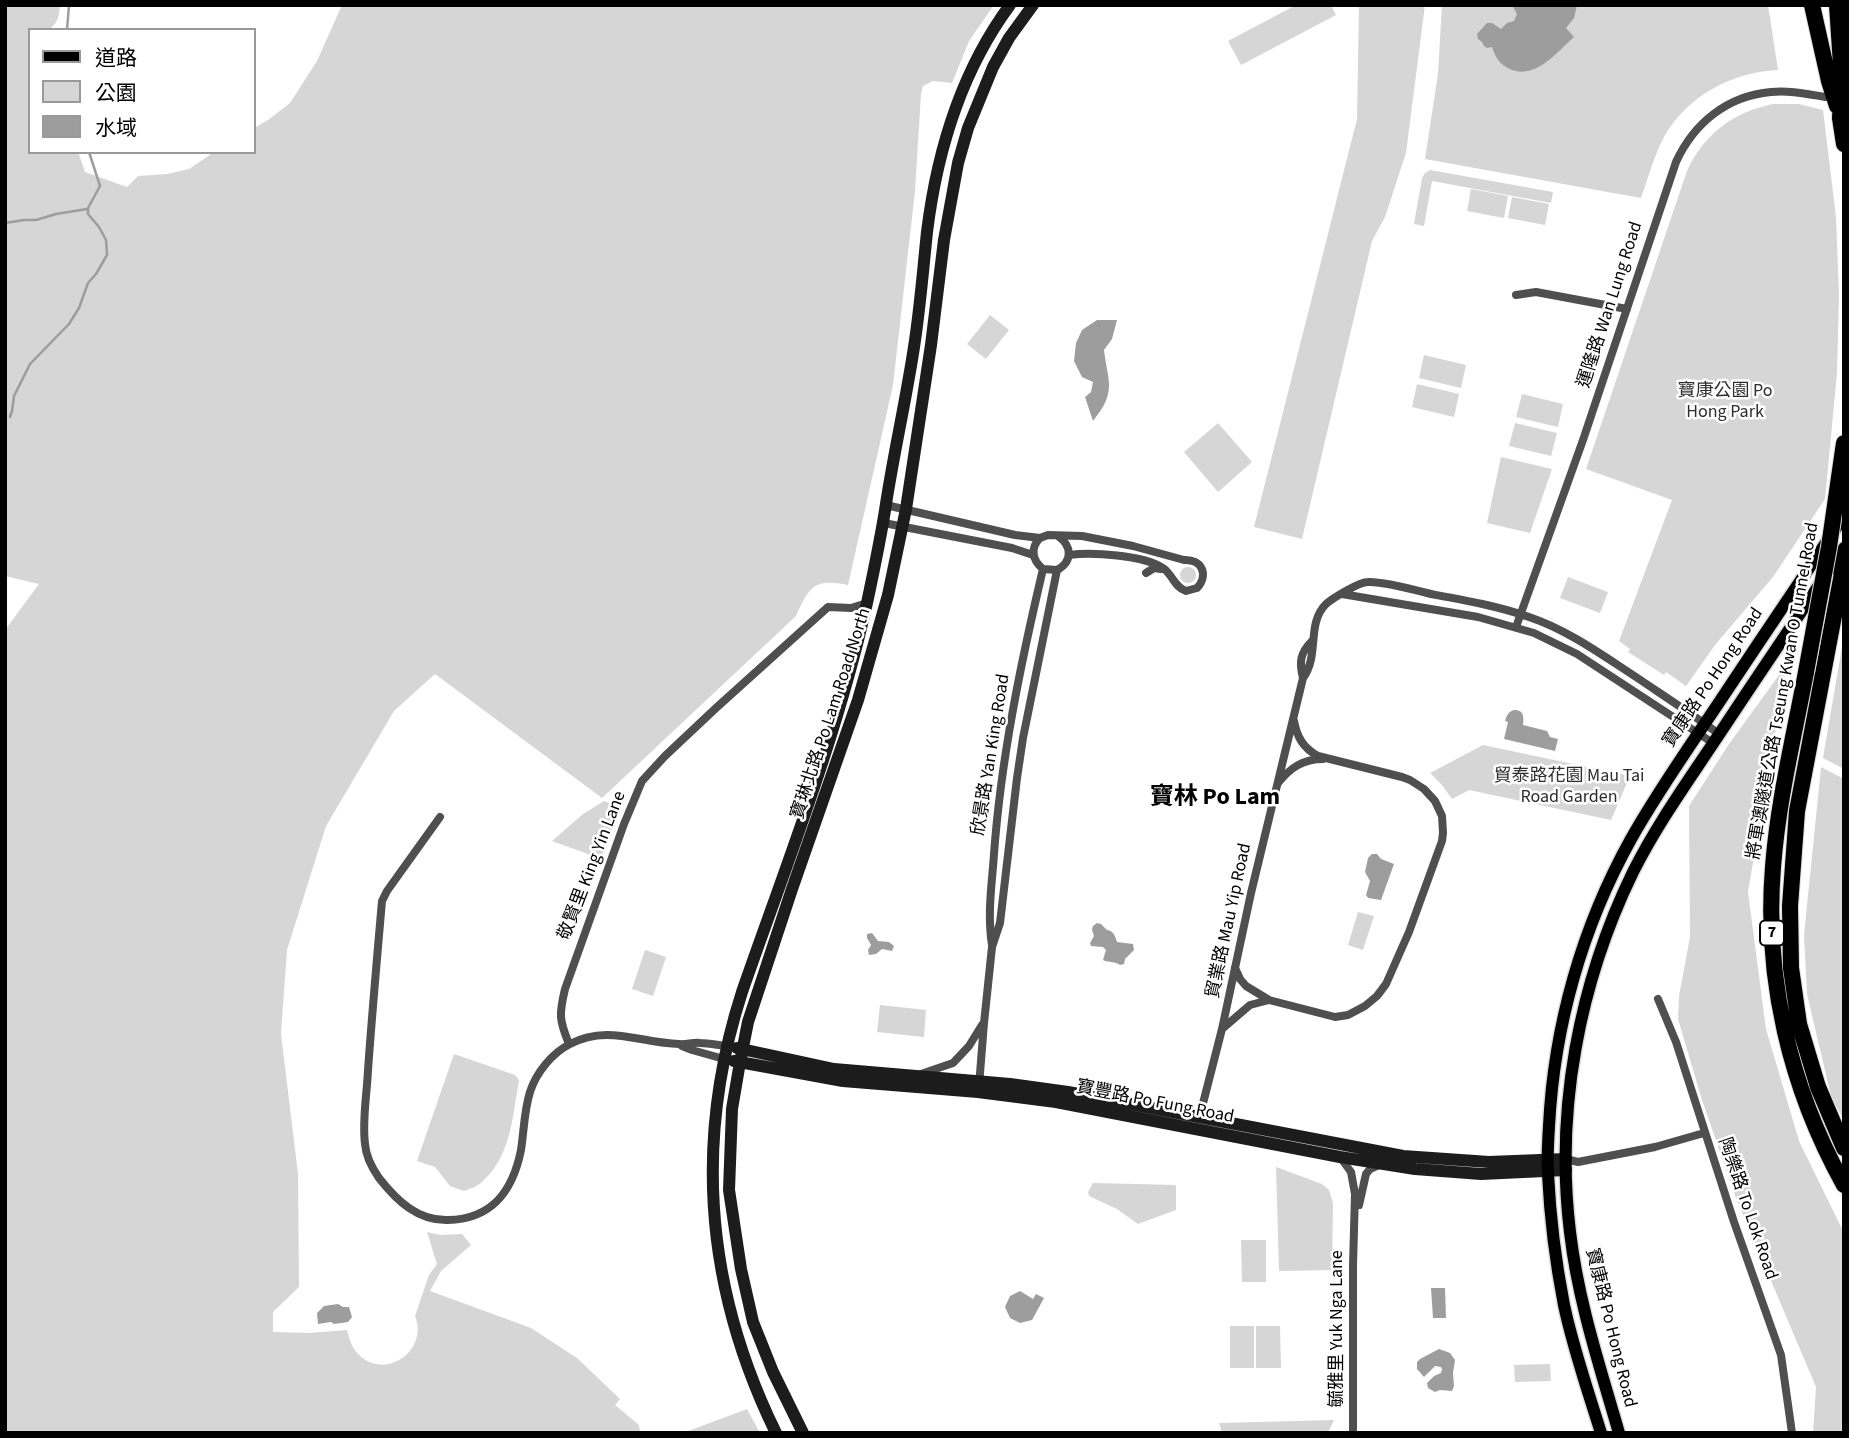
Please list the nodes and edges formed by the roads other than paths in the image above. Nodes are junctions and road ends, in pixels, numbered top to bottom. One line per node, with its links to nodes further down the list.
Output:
1 (1010, 5): 11 (main road, 寶琳北路 Po Lam Road North)
2 (1033, 5): 12 (main road, 寶琳北路 Po Lam Road North)
3 (1812, 5): 6 (highway)
4 (1837, 5): 6 (highway)
5 (1825, 97): 9 (street, 運隆路 Wan Lung Road)
6 (1840, 118): 7 (highway)
7 (1844, 144)
8 (1516, 295): 9 (street)
9 (1627, 309): 28 (street, 運隆路 Wan Lung Road)
10 (1844, 443): 55 (highway, 將軍澳隧道公路 Tseung Kwan O Tunnel Road / 7, bridge)
11 (886, 505): 12 (street); 14 (main road, 寶琳北路 Po Lam Road North)
12 (906, 509): 15 (main road, 寶琳北路 Po Lam Road North); 17 (street)
13 (1844, 516): 31 (main road, 寶康路 Po Hong Road)
14 (884, 523): 15 (street); 27 (main road, 寶琳北路 Po Lam Road North)
15 (902, 526): 19 (street); 45 (main road, 寶琳北路 Po Lam Road North)
16 (1058, 536): 17 (street); 20 (street); 24 (street)
17 (1040, 538): 19 (street)
18 (1844, 548): 32 (main road, 寶康路 Po Hong Road)
19 (1033, 555): 22 (street)
20 (1069, 555): 23 (street); 24 (street)
21 (1844, 563): 50 (highway, 將軍澳隧道公路 Tseung Kwan O Tunnel Road / 7)
22 (1043, 569): 23 (street); 36 (street, 欣景路 Yan King Road)
23 (1057, 570): 36 (street, 欣景路 Yan King Road)
24 (1167, 571): 25 (street)
25 (1146, 573)
26 (1342, 594): 28 (street); 29 (street); 30 (street, 貿業路 Mau Yip Road)
27 (867, 603): 42 (street, 敬賢里 King Yin Lane); 44 (main road, 寶琳北路 Po Lam Road North)
28 (1520, 614): 29 (street, 運隆路 Wan Lung Road); 31 (street)
29 (1516, 627): 31 (street)
30 (1293, 718): 33 (street); 34 (street, 貿業路 Mau Yip Road)
31 (1702, 729): 32 (street); 54 (main road, 寶康路 Po Hong Road)
32 (1716, 739): 53 (main road, 寶康路 Po Hong Road)
33 (1325, 759): 34 (street); 39 (street)
34 (1276, 785): 37 (street, 貿業路 Mau Yip Road)
35 (440, 817): 42 (street)
36 (992, 947): 40 (street, 欣景路 Yan King Road)
37 (1235, 968): 39 (street); 41 (street, 貿業路 Mau Yip Road)
38 (1658, 999): 49 (street, 陶樂路 To Lok Road)
39 (1269, 1000): 41 (street)
40 (984, 1023): 46 (street, 欣景路 Yan King Road); 47 (street, 欣景路 Yan King Road)
41 (1222, 1029): 48 (street, 貿業路 Mau Yip Road)
42 (569, 1044): 43 (street)
43 (679, 1044): 44 (street); 44 (street)
44 (725, 1052): 45 (main road, 寶豐路 Po Fung Road); 57 (main road, 寶琳北路 Po Lam Road North)
45 (741, 1056): 46 (main road, 寶豐路 Po Fung Road); 47 (main road, 寶豐路 Po Fung Road); 58 (main road, 寶琳北路 Po Lam Road North)
46 (920, 1075): 47 (main road, 寶豐路 Po Fung Road)
47 (979, 1086): 48 (main road, 寶豐路 Po Fung Road)
48 (1198, 1123): 51 (main road, 寶豐路 Po Fung Road); 54 (main road, 寶豐路 Po Fung Road)
49 (1704, 1133): 53 (street, 寶豐路 Po Fung Road); 62 (street, 陶樂路 To Lok Road)
50 (1844, 1148)
51 (1340, 1157): 52 (main road, 寶豐路 Po Fung Road); 56 (street, 毓雅里 Yuk Nga Lane)
52 (1381, 1164): 54 (main road, 寶豐路 Po Fung Road); 56 (street, 毓雅里 Yuk Nga Lane)
53 (1570, 1164): 54 (main road, 寶豐路 Po Fung Road); 61 (main road, 寶康路 Po Hong Road)
54 (1547, 1166): 60 (main road, 寶康路 Po Hong Road)
55 (1844, 1185)
56 (1355, 1225): 59 (street, 毓雅里 Yuk Nga Lane)
57 (776, 1433)
58 (803, 1433)
59 (1353, 1433)
60 (1601, 1433)
61 (1619, 1433)
62 (1792, 1433)

